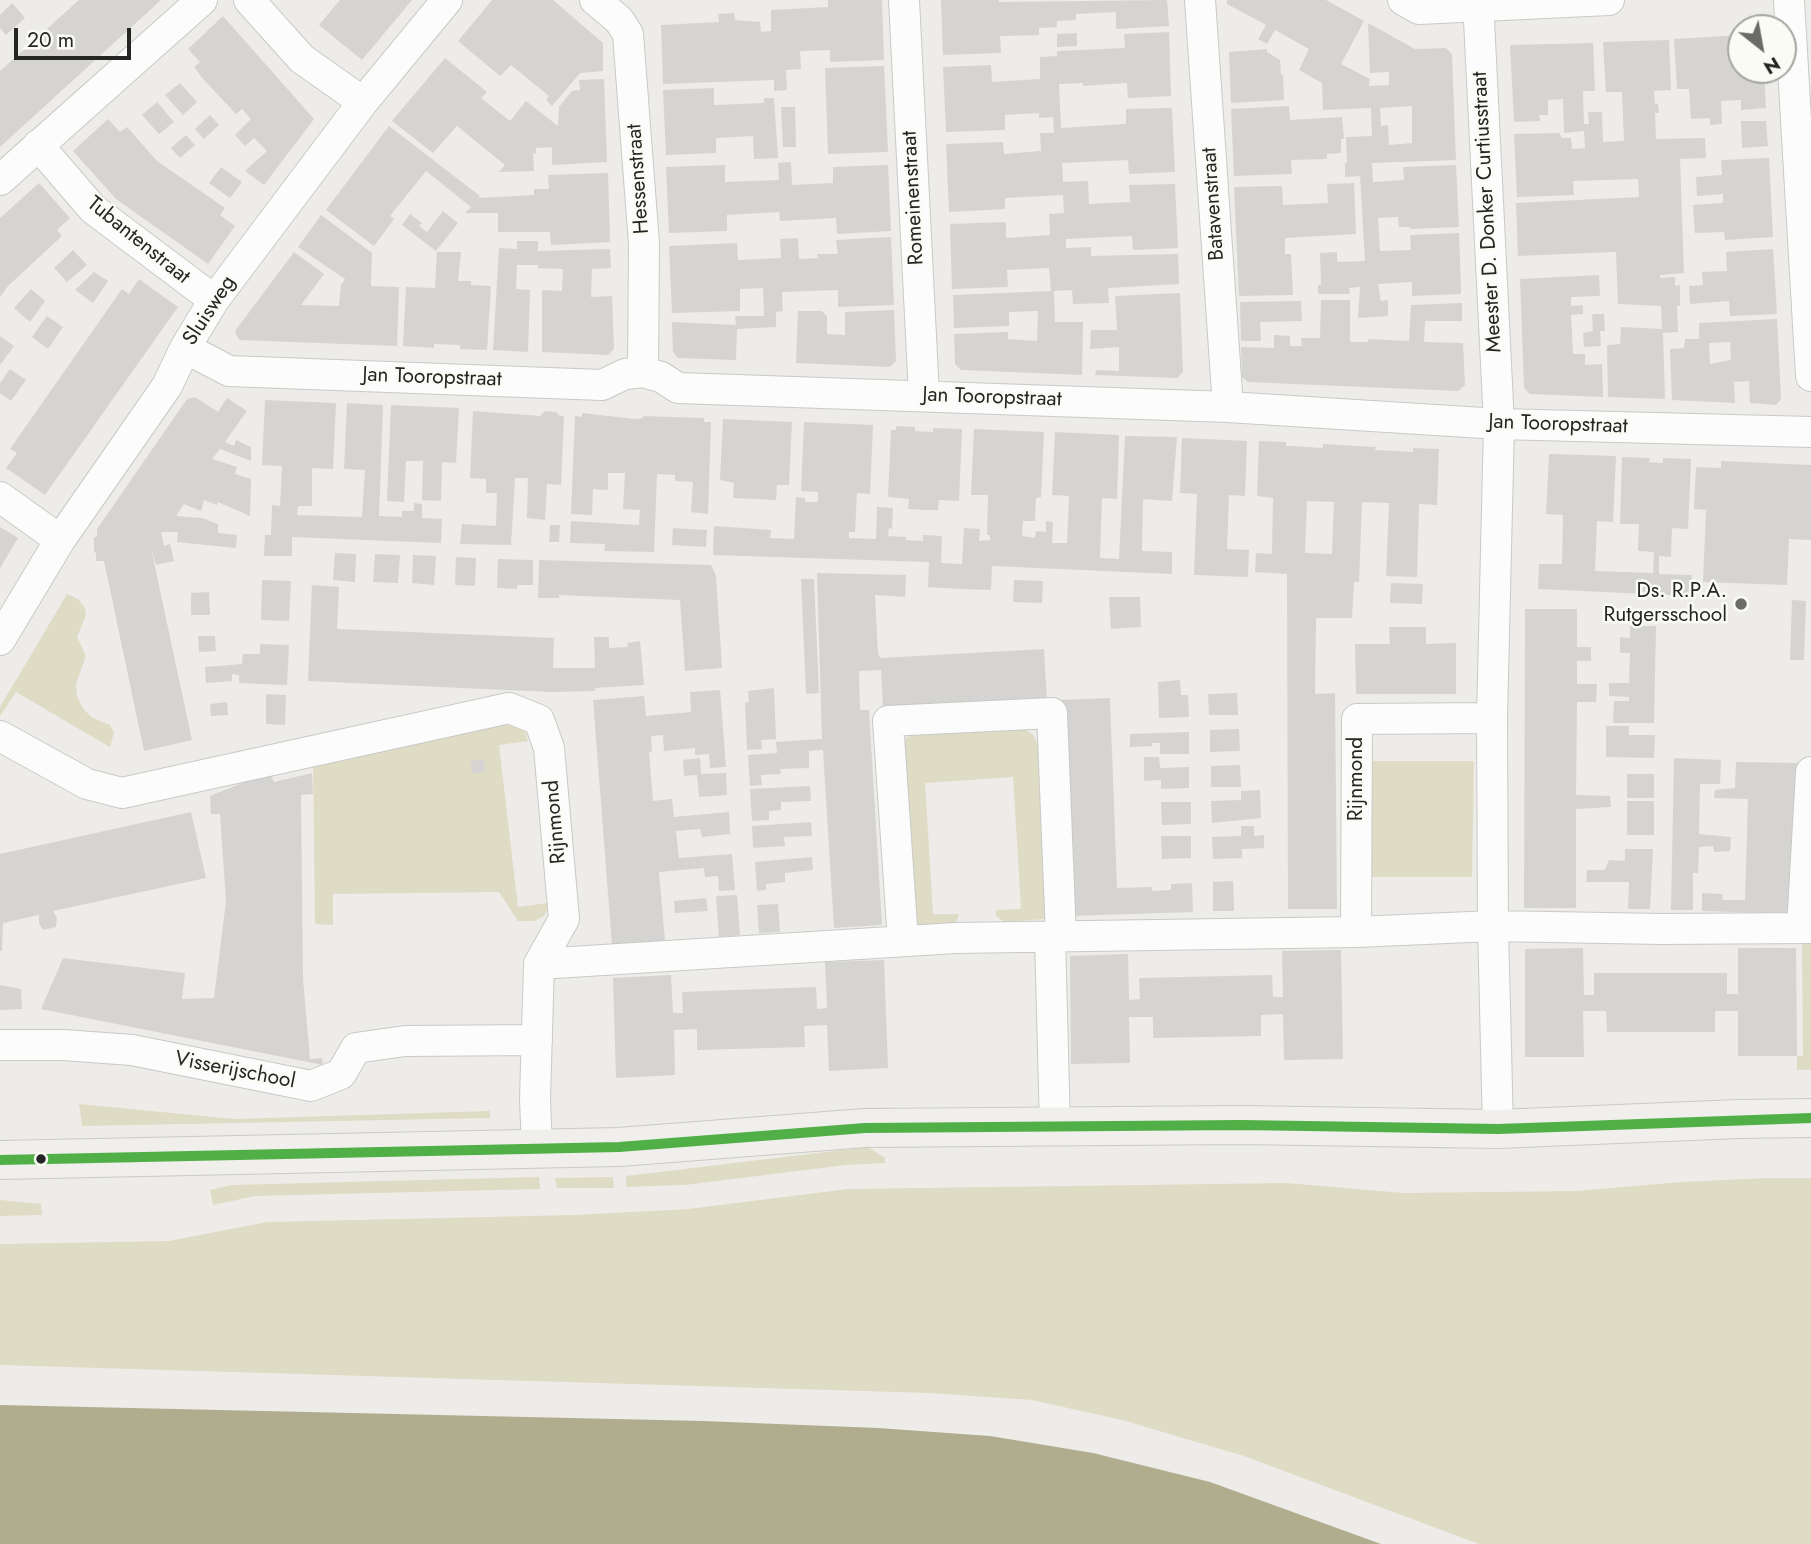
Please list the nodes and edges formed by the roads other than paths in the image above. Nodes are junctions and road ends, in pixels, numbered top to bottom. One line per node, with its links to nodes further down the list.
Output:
1 (202, 0): 12 (street)
2 (249, 0): 11 (street)
3 (447, 0): 11 (street, Sluisweg)
4 (595, 0): 16 (street, Hessenstraat)
5 (904, 0): 18 (street, Romeinenstraat)
6 (1200, 0): 19 (street, Batavenstraat)
7 (1402, 0): 10 (street)
8 (1609, 0): 10 (street)
9 (1789, 0): 17 (street)
10 (1478, 3): 20 (street, Meester D. Donker Curtiusstraat)
11 (363, 102): 14 (street, Sluisweg)
12 (38, 145): 13 (street); 14 (street, Tubantenstraat)
13 (0, 180)
14 (214, 300): 15 (street, Sluisweg)
15 (185, 348): 16 (street, Jan Tooropstraat); 23 (street, Sluisweg)
16 (643, 372): 18 (street, Jan Tooropstraat)
17 (1811, 376)
18 (924, 395): 19 (street, Jan Tooropstraat)
19 (1228, 407): 20 (street, Jan Tooropstraat)
20 (1499, 424): 21 (street, Jan Tooropstraat); 25 (street)
21 (1811, 432)
22 (0, 497): 23 (street)
23 (60, 540): 24 (street, Sluisweg)
24 (0, 640)
25 (1492, 718): 28 (street); 30 (street, Rijnmond)
26 (0, 736): 33 (street, Rijnmond)
27 (1811, 772): 29 (street)
28 (1493, 926): 29 (street); 30 (street); 38 (street)
29 (1807, 928)
30 (1356, 932): 31 (street)
31 (1056, 937): 32 (street); 32 (street); 37 (street)
32 (903, 941): 33 (street)
33 (539, 964): 34 (street)
34 (537, 1040): 35 (street, Visserijschool); 39 (street)
35 (0, 1045)
36 (1811, 1118): 38 (street)
37 (1055, 1127): 38 (street); 39 (street)
38 (1498, 1129)
39 (537, 1148): 40 (street)
40 (0, 1160)

